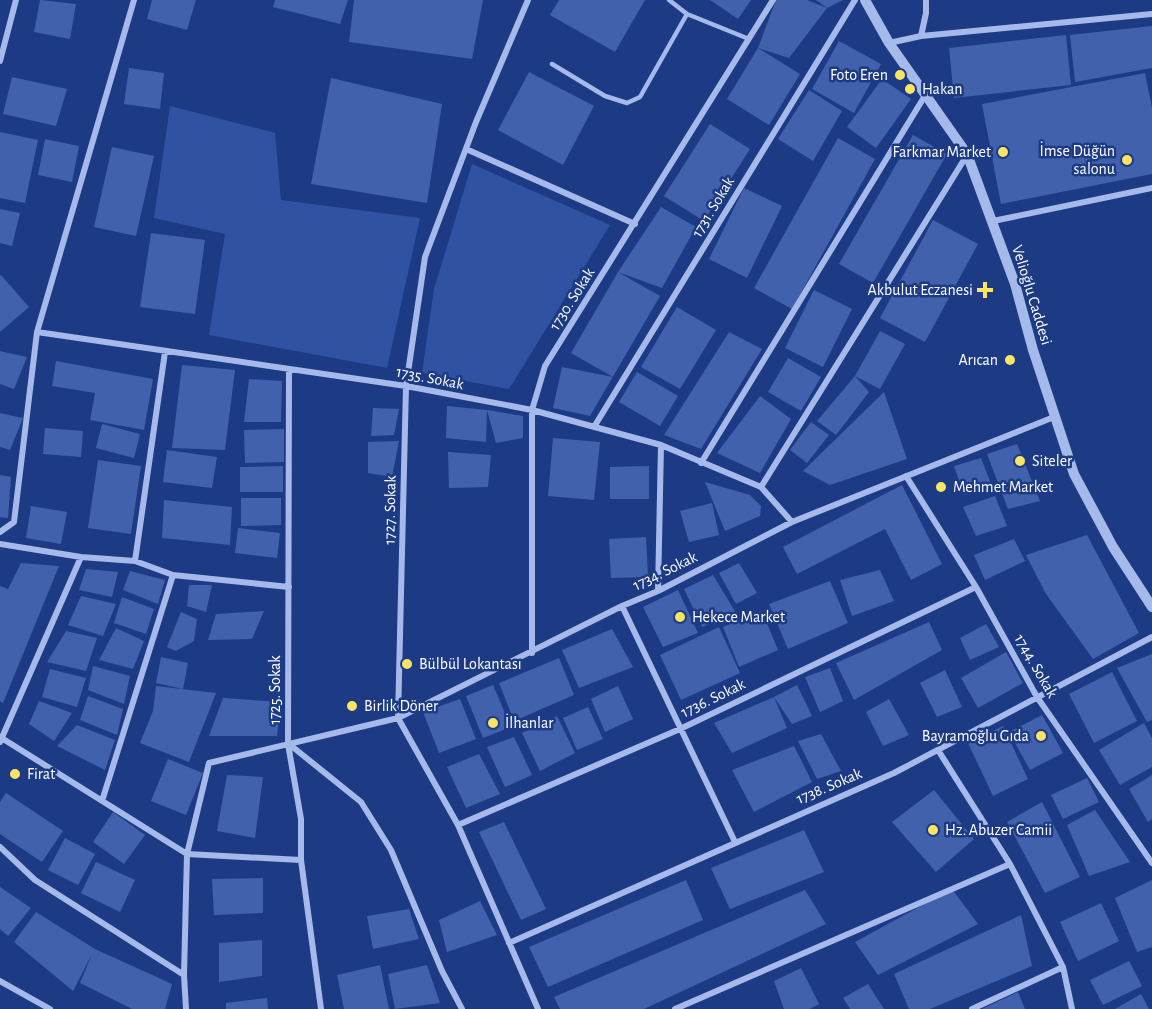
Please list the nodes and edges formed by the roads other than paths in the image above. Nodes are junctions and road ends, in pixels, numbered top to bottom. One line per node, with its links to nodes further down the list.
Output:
1 (16, 0): 14 (street)
2 (134, 0): 22 (street)
3 (528, 0): 17 (street, 1727. Sokak)
4 (669, 0): 9 (lane)
5 (773, 0): 12 (street, 1730. Sokak)
6 (855, 0): 28 (street, 1731. Sokak)
7 (865, 0): 13 (street, Velioğlu Caddesi)
8 (926, 0): 11 (street)
9 (687, 14): 12 (lane); 15 (lane)
10 (1152, 14): 11 (street)
11 (921, 36): 13 (street)
12 (749, 39): 21 (street, 1730. Sokak)
13 (889, 43): 16 (street, Velioğlu Caddesi)
14 (0, 61)
15 (552, 64)
16 (926, 94): 18 (street, Velioğlu Caddesi); 30 (street)
17 (466, 149): 21 (street); 25 (street, 1727. Sokak)
18 (967, 154): 20 (street, Velioğlu Caddesi); 32 (street)
19 (1152, 188): 20 (street)
20 (993, 220): 27 (street, Velioğlu Caddesi)
21 (635, 224): 26 (street, 1730. Sokak)
22 (37, 332): 23 (street, 1735. Sokak); 34 (street)
23 (165, 352): 24 (street, 1735. Sokak); 37 (street)
24 (289, 369): 25 (street, 1735. Sokak); 39 (street, 1725. Sokak)
25 (406, 386): 26 (street, 1735. Sokak); 48 (street, 1727. Sokak)
26 (532, 410): 28 (street, 1735. Sokak); 46 (street, 1730. Sokak)
27 (1054, 417): 31 (street, 1734. Sokak); 42 (street, Velioğlu Caddesi)
28 (594, 428): 29 (street, 1735. Sokak)
29 (661, 445): 30 (street, 1735. Sokak); 41 (street)
30 (701, 463): 32 (street, 1735. Sokak)
31 (906, 476): 33 (street, 1734. Sokak); 40 (street, 1744. Sokak)
32 (761, 487): 33 (street, 1735. Sokak)
33 (792, 522): 41 (street, 1734. Sokak)
34 (0, 532)
35 (0, 544): 36 (street)
36 (81, 557): 37 (street); 50 (street)
37 (135, 561): 38 (street)
38 (172, 575): 39 (street); 53 (street)
39 (289, 587): 51 (street, 1725. Sokak)
40 (976, 587): 47 (street, 1744. Sokak); 49 (street, 1736. Sokak)
41 (658, 591): 43 (street, 1734. Sokak)
42 (1149, 596): 44 (street, Velioğlu Caddesi)
43 (622, 606): 46 (street, 1734. Sokak); 49 (street)
44 (1152, 607)
45 (1152, 637): 47 (street, 1738. Sokak)
46 (532, 653): 48 (street, 1734. Sokak)
47 (1037, 697): 52 (street, 1738. Sokak); 59 (street, 1744. Sokak)
48 (398, 718): 51 (street, 1734. Sokak); 54 (street)
49 (680, 729): 54 (street, 1736. Sokak); 55 (street)
50 (1, 739): 53 (street)
51 (288, 744): 57 (street, 1734. Sokak); 58 (street, 1725. Sokak); 68 (street)
52 (938, 750): 55 (street, 1738. Sokak); 60 (street)
53 (102, 801): 57 (street)
54 (458, 825): 61 (street)
55 (735, 842): 61 (street, 1738. Sokak)
56 (0, 847): 63 (street)
57 (187, 854): 58 (street); 63 (street)
58 (301, 860): 67 (street, 1725. Sokak)
59 (1152, 863)
60 (1010, 864): 62 (street); 70 (street)
61 (509, 943): 69 (street)
62 (1063, 967): 71 (street); 72 (street)
63 (184, 975): 66 (street)
64 (0, 981): 65 (street)
65 (50, 1009)
66 (186, 1009)
67 (321, 1009)
68 (462, 1009)
69 (538, 1009)
70 (677, 1009)
71 (972, 1009)
72 (1072, 1009)

